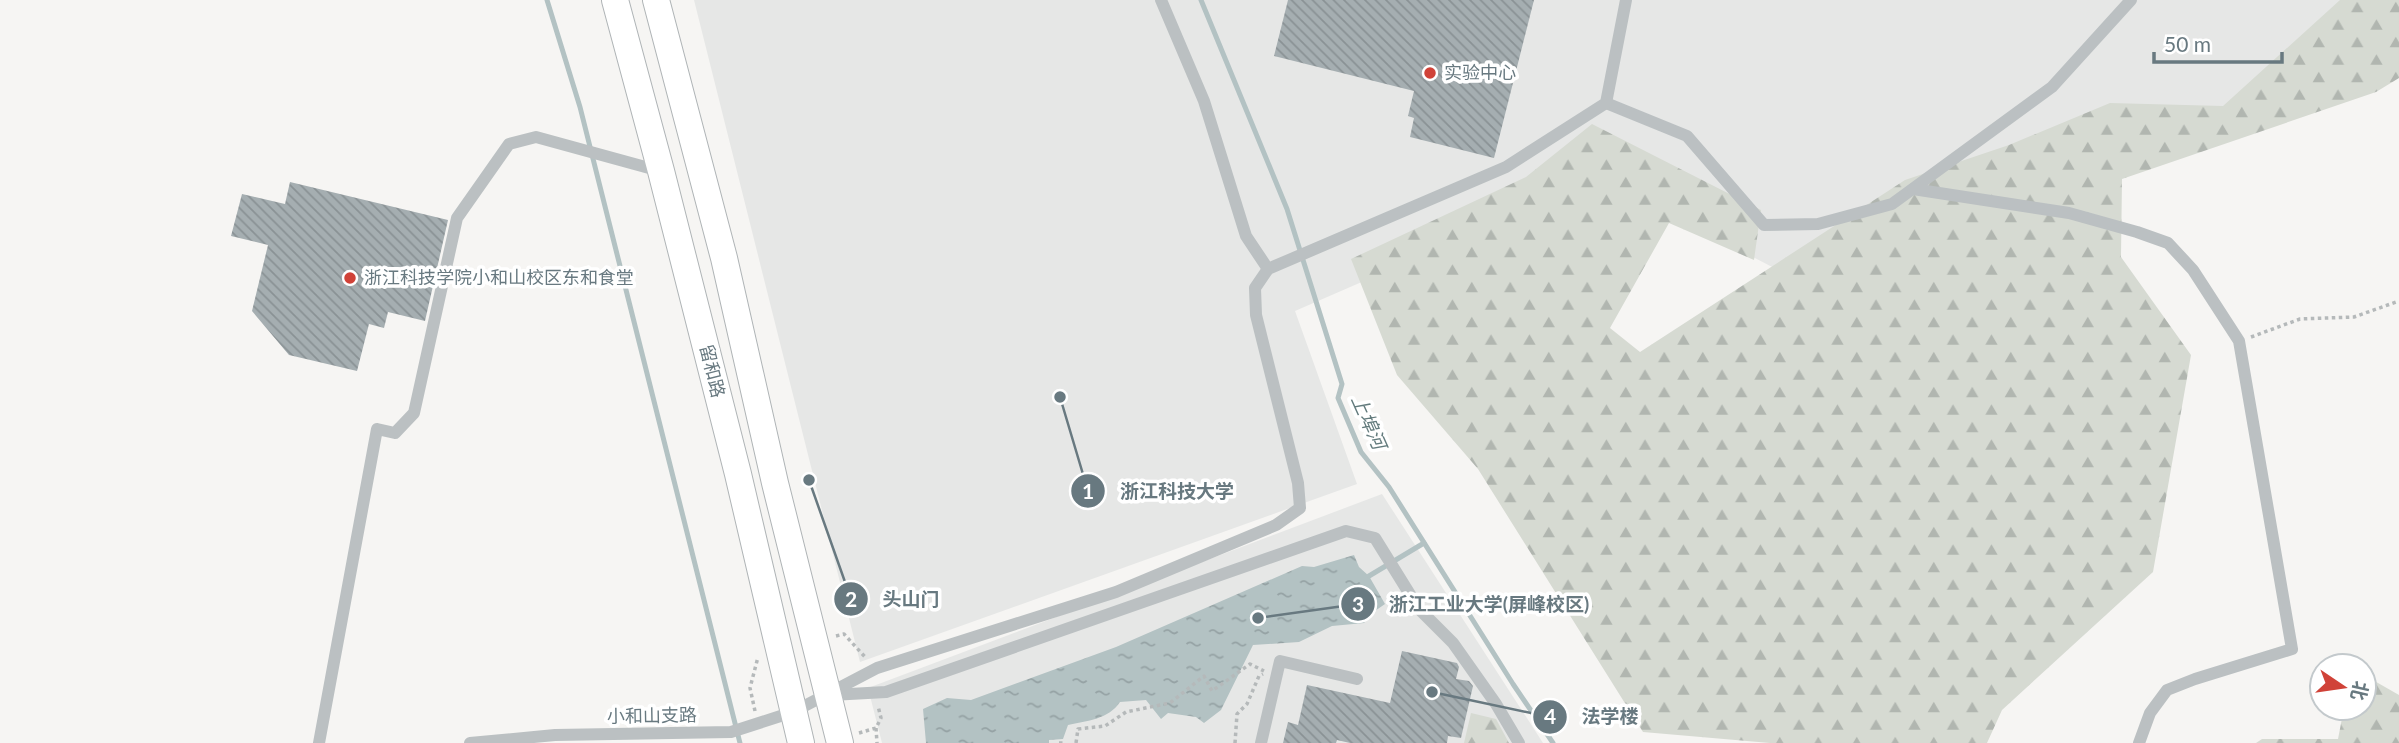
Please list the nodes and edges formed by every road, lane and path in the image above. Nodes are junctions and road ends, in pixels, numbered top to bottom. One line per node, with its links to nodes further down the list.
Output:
1 (615, 0): 7 (main road, 留和路)
2 (656, 0): 17 (main road, 留和路)
3 (1161, 0): 9 (street)
4 (1626, 0): 6 (street)
5 (2131, 0): 8 (street)
6 (1606, 103): 8 (street); 9 (street)
7 (661, 171): 18 (main road, 留和路); 21 (street)
8 (1913, 189): 11 (street)
9 (1268, 269): 14 (street, 小和山支路)
10 (2399, 300): 11 (path)
11 (2239, 341): 29 (street)
12 (865, 655): 14 (path)
13 (1272, 671): 15 (street); 25 (path); 26 (path); 27 (street)
14 (869, 673): 17 (street, 小和山支路)
15 (1357, 679)
16 (874, 693): 17 (street); 19 (path); 28 (street)
17 (827, 695): 18 (street, 小和山支路); 20 (main road, 留和路)
18 (793, 712): 22 (street, 小和山支路); 23 (main road, 留和路)
19 (876, 728): 20 (path); 24 (path)
20 (839, 741)
21 (319, 743)
22 (470, 743)
23 (802, 743)
24 (877, 743)
25 (1076, 743)
26 (1236, 743)
27 (1261, 743)
28 (1519, 743)
29 (2139, 743)

